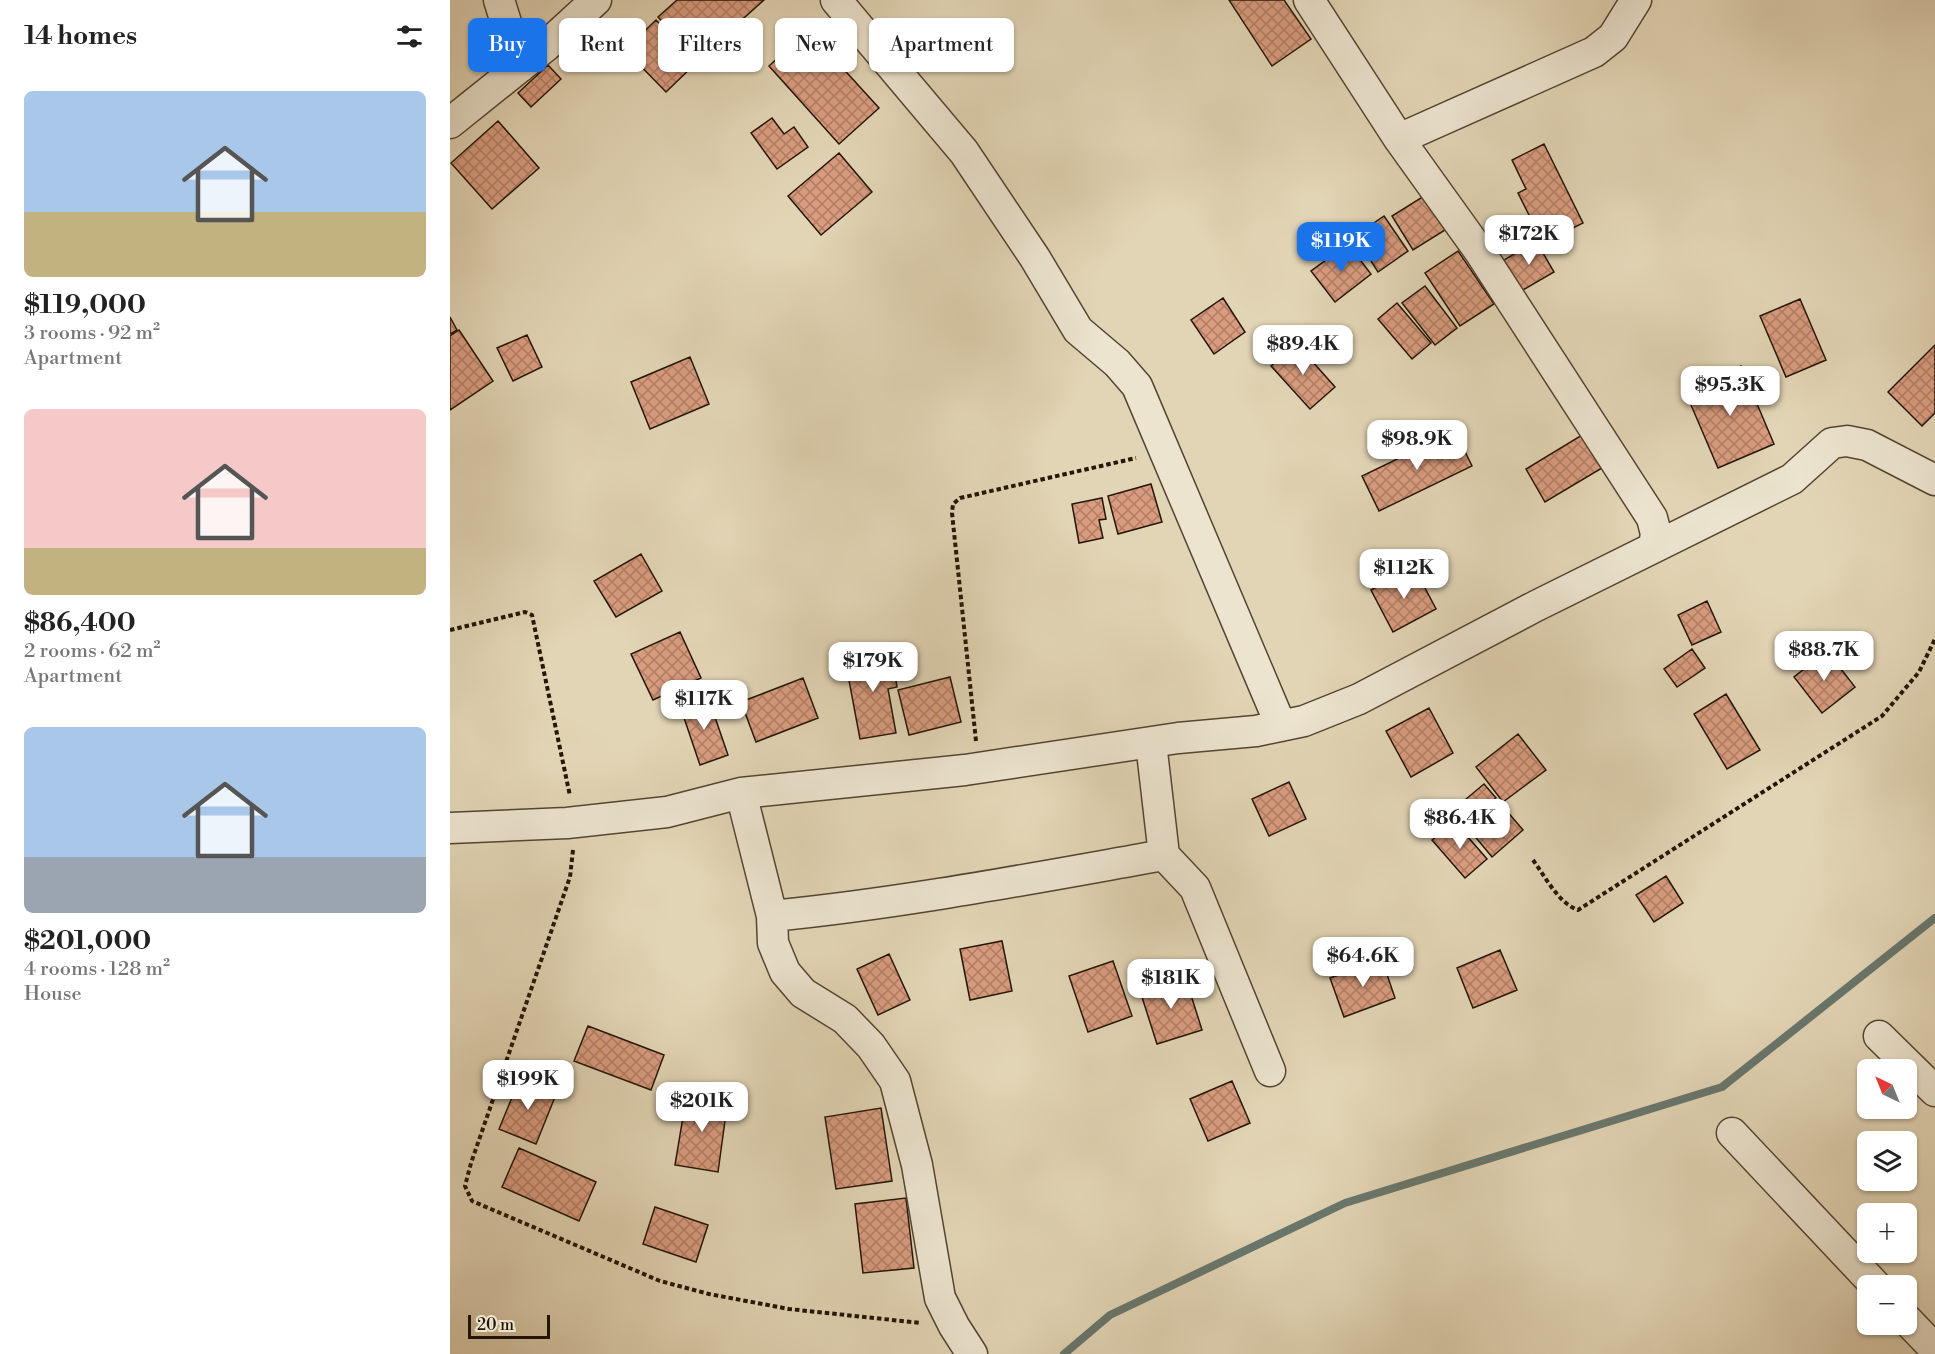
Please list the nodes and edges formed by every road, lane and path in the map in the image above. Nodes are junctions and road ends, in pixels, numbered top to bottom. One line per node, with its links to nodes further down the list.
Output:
1 (498, 0): 6 (street)
2 (596, 0): 7 (street)
3 (836, 0): 11 (street)
4 (1309, 0): 10 (street)
5 (1636, 0): 10 (street)
6 (504, 18)
7 (547, 43)
8 (514, 72): 9 (street)
9 (450, 123)
10 (1398, 139): 13 (street)
11 (1165, 452): 16 (street); 18 (path)
12 (1935, 480): 13 (street)
13 (1654, 546): 16 (street)
14 (450, 630): 20 (path)
15 (1935, 639): 23 (path)
16 (1281, 726): 17 (street)
17 (1151, 743): 18 (street); 22 (street)
18 (979, 768): 19 (street)
19 (741, 793): 20 (street); 24 (street)
20 (576, 822): 21 (street); 30 (path)
21 (450, 828)
22 (1164, 855): 24 (street); 26 (street)
23 (1533, 860)
24 (772, 916): 30 (street)
25 (1879, 1036): 27 (street)
26 (1270, 1071)
27 (1935, 1091)
28 (1732, 1133): 29 (street)
29 (1866, 1275)
30 (954, 1326): 33 (street)
31 (1917, 1333): 32 (street)
32 (1928, 1347)
33 (972, 1354)

